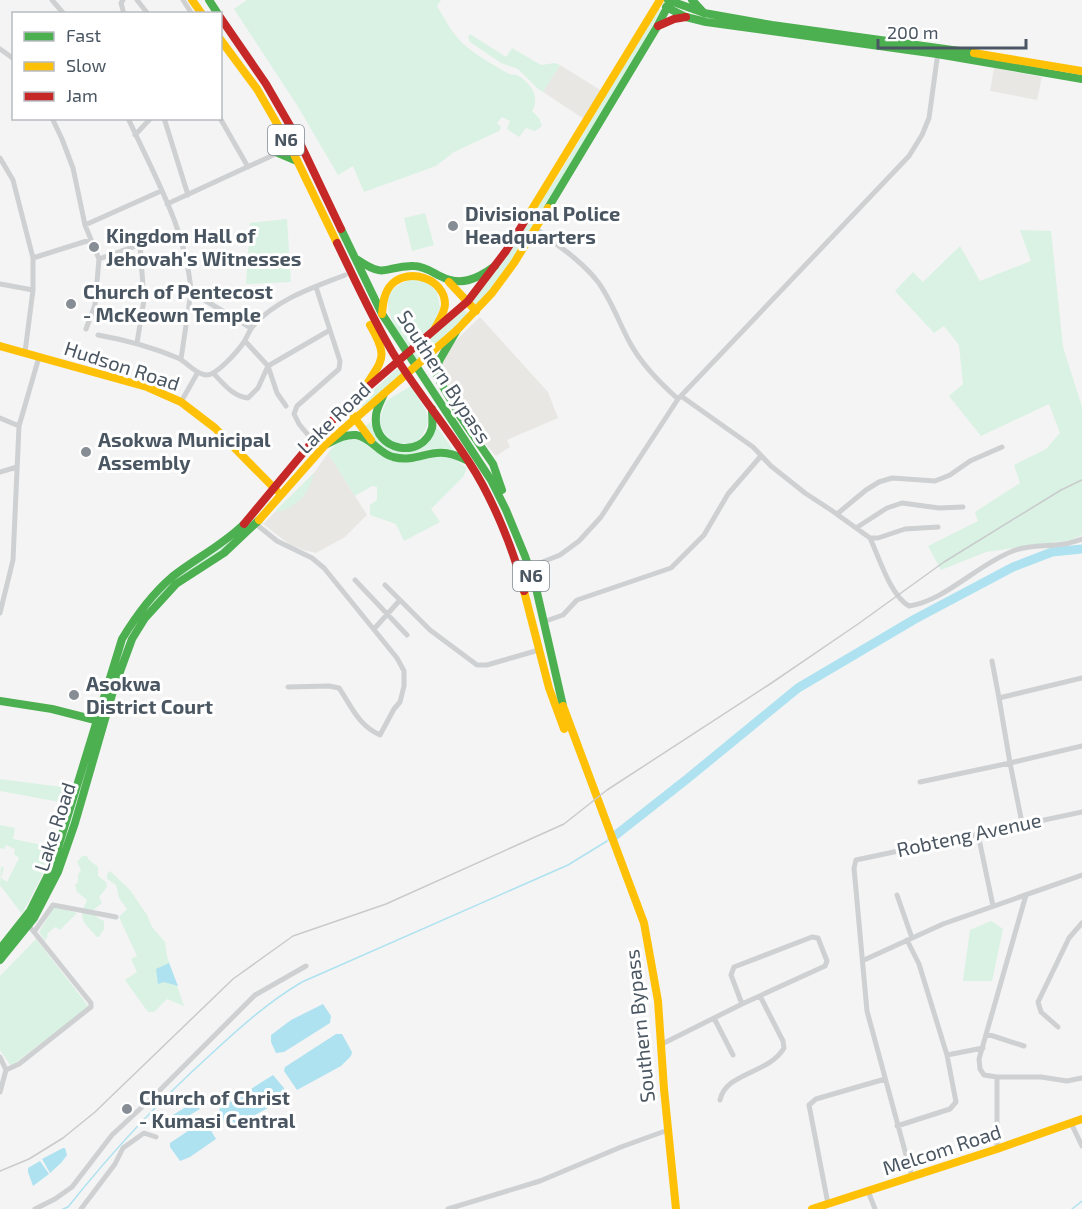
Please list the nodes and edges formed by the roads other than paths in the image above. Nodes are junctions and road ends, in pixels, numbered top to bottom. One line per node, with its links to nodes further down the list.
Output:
1 (52, 0): 6 (street)
2 (137, 0): 7 (street)
3 (692, 0): 8 (main road)
4 (658, 1): 5 (main road); 41 (main road, Lake Road)
5 (669, 2): 8 (main road); 9 (main road); 11 (main road, Lake Road)
6 (62, 12)
7 (146, 12)
8 (704, 13): 13 (main road)
9 (686, 16): 11 (main road); 13 (main road)
10 (222, 19): 23 (main road, Southern Bypass / N6)
11 (657, 27): 34 (main road, Lake Road)
12 (222, 42): 21 (main road, Southern Bypass / N6)
13 (938, 51): 14 (main road); 15 (main road); 68 (street)
14 (1082, 71)
15 (1082, 79)
16 (53, 120): 32 (street)
17 (129, 120): 22 (street)
18 (149, 120): 22 (street)
19 (165, 120): 30 (street)
20 (221, 120): 28 (street)
21 (283, 134): 24 (main road, Southern Bypass / N6); 25 (main road)
22 (135, 135): 29 (street)
23 (300, 143): 24 (street); 40 (main road, Southern Bypass / N6)
24 (291, 148): 25 (street); 27 (main road, Southern Bypass / N6)
25 (278, 153): 27 (main road); 28 (street)
26 (0, 158): 38 (street)
27 (297, 161): 33 (main road, Southern Bypass / N6)
28 (248, 166): 30 (street)
29 (161, 191): 31 (street); 32 (street)
30 (188, 195): 31 (street)
31 (167, 204): 35 (street)
32 (85, 225): 36 (street)
33 (328, 226): 42 (main road); 72 (main road, Southern Bypass / N6)
34 (535, 228): 49 (main road, Lake Road); 68 (street)
35 (178, 231): 37 (street); 47 (street)
36 (90, 240): 38 (street); 39 (street)
37 (140, 245): 39 (street); 58 (street)
38 (33, 258): 46 (street)
39 (99, 259): 52 (street)
40 (356, 259): 43 (main road); 50 (main road, Southern Bypass / N6)
41 (495, 266): 43 (main road); 48 (main road, Lake Road)
42 (345, 275): 45 (street); 66 (main road)
43 (449, 282): 48 (main road)
44 (0, 284): 46 (street)
45 (316, 287): 51 (street); 53 (street)
46 (33, 290): 60 (street)
47 (191, 292): 51 (street); 62 (street)
48 (468, 301): 49 (main road); 54 (main road, Lake Road)
49 (476, 311): 55 (main road, Lake Road)
50 (382, 314): 54 (main road); 87 (main road, Southern Bypass / N6)
51 (252, 328): 57 (street)
52 (86, 329)
53 (330, 330): 63 (street); 76 (street)
54 (434, 330): 66 (main road, Lake Road)
55 (457, 330): 67 (main road, Lake Road); 87 (main road)
56 (98, 335): 58 (street)
57 (244, 341): 63 (street); 65 (street)
58 (137, 343): 62 (street)
59 (0, 346): 60 (main road, Hudson Road)
60 (25, 352): 61 (main road, Hudson Road)
61 (39, 357): 69 (main road, Hudson Road); 75 (street)
62 (181, 359): 64 (street)
63 (268, 366): 65 (street); 70 (street)
64 (198, 372): 65 (street); 69 (street)
65 (213, 373)
66 (363, 391): 71 (main road, Lake Road)
67 (384, 394): 72 (main road); 74 (main road, Lake Road)
68 (679, 398): 80 (street); 94 (street)
69 (181, 402): 84 (main road, Hudson Road)
70 (286, 406)
71 (346, 406): 74 (main road); 76 (main road, Lake Road)
72 (430, 406): 81 (main road, Southern Bypass / N6)
73 (0, 418): 75 (street)
74 (354, 418): 77 (main road); 78 (main road, Lake Road)
75 (19, 426): 82 (street)
76 (313, 441): 84 (main road, Lake Road)
77 (371, 441): 78 (main road); 81 (main road)
78 (326, 445): 85 (main road, Lake Road)
79 (1002, 447): 88 (street)
80 (761, 456): 88 (street); 101 (street)
81 (470, 463): 95 (main road, Southern Bypass / N6)
82 (17, 467): 83 (street); 99 (street)
83 (0, 472)
84 (274, 487): 85 (main road, Hudson Road); 111 (main road, Lake Road)
85 (281, 494): 89 (main road, Lake Road)
86 (963, 507): 91 (street)
87 (506, 508): 94 (main road, Southern Bypass / N6)
88 (837, 514): 91 (street)
89 (256, 524): 102 (street); 111 (main road, Lake Road)
90 (938, 527): 92 (street)
91 (856, 528): 92 (street)
92 (870, 538): 93 (street)
93 (1082, 539)
94 (529, 568): 95 (street); 101 (main road, Southern Bypass / N6)
95 (519, 572): 104 (main road, Southern Bypass / N6)
96 (355, 580): 100 (street)
97 (385, 585): 98 (street)
98 (400, 600): 100 (street); 104 (street)
99 (0, 613)
100 (387, 615): 102 (street); 103 (street)
101 (543, 622): 110 (main road, Southern Bypass / N6)
102 (374, 629): 107 (street)
103 (407, 635)
104 (538, 650): 110 (main road, Southern Bypass / N6)
105 (992, 661): 108 (street)
106 (1082, 678): 108 (street)
107 (288, 687)
108 (999, 698): 113 (street)
109 (0, 701): 111 (main road)
110 (559, 707): 135 (main road, Southern Bypass / N6)
111 (100, 721): 124 (main road, Lake Road); 126 (main road, Lake Road)
112 (1082, 746): 113 (street)
113 (1010, 763): 114 (street); 116 (street)
114 (920, 782)
115 (1082, 812): 116 (street, Robteng Avenue)
116 (1022, 824): 117 (street, Robteng Avenue)
117 (978, 834): 121 (street); 128 (street, Robteng Avenue)
118 (1082, 875): 120 (street)
119 (897, 895): 125 (street)
120 (1026, 895): 121 (street); 134 (street)
121 (993, 906): 125 (street)
122 (116, 917): 124 (street)
123 (1082, 923): 133 (street)
124 (32, 930): 127 (main road, Lake Road); 141 (street)
125 (909, 939): 128 (street); 139 (street)
126 (0, 949)
127 (0, 960)
128 (864, 960): 144 (street)
129 (306, 966): 157 (street)
130 (760, 996): 131 (street); 131 (street); 146 (street)
131 (742, 1004): 132 (street)
132 (714, 1018): 135 (street); 138 (street)
133 (1058, 1027)
134 (987, 1034): 136 (street); 137 (street)
135 (662, 1044): 150 (main road, Southern Bypass / N6)
136 (1024, 1046)
137 (983, 1048): 139 (street); 142 (street)
138 (733, 1055)
139 (947, 1055): 149 (street)
140 (0, 1057): 141 (street)
141 (6, 1070): 145 (street)
142 (997, 1077): 143 (street); 153 (street)
143 (1082, 1078)
144 (885, 1079): 149 (street); 156 (street)
145 (0, 1092)
146 (720, 1100)
147 (1082, 1119): 148 (main road, Melcom Road)
148 (1071, 1123): 152 (street); 153 (main road, Melcom Road)
149 (897, 1126): 154 (street)
150 (668, 1130): 159 (street); 160 (main road, Southern Bypass / N6)
151 (156, 1137): 158 (street)
152 (1082, 1146)
153 (997, 1149): 154 (main road, Melcom Road)
154 (912, 1177): 155 (main road, Melcom Road)
155 (868, 1191): 156 (main road, Melcom Road); 162 (street)
156 (828, 1204): 161 (main road, Melcom Road)
157 (35, 1209)
158 (81, 1209)
159 (448, 1209)
160 (676, 1209)
161 (812, 1209)
162 (875, 1209)

